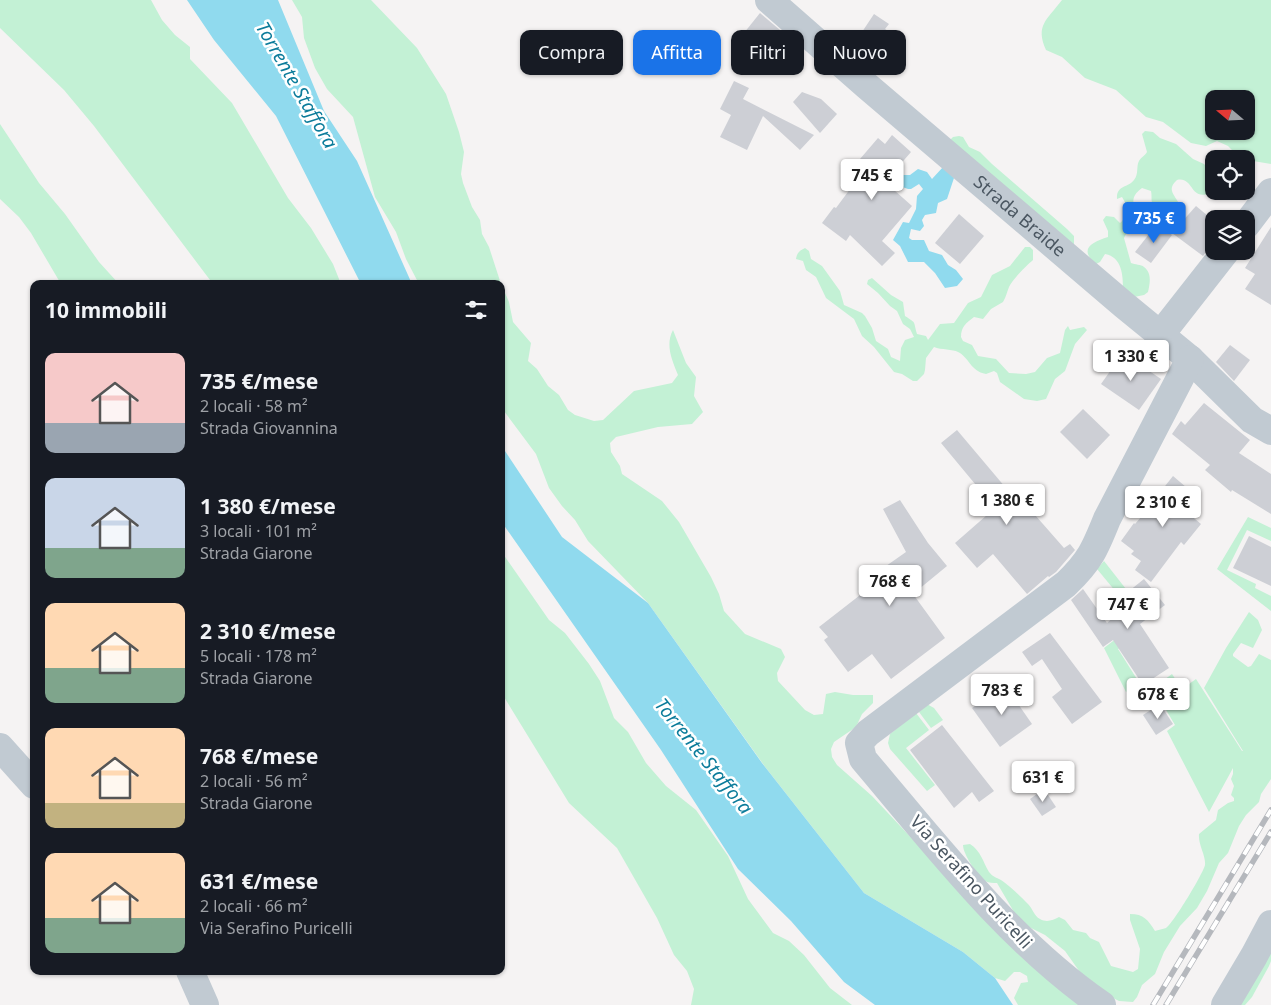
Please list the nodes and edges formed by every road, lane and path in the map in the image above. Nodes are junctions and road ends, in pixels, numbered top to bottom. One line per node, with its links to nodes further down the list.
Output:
1 (769, 0): 5 (street, Strada Braide)
2 (1271, 192): 3 (street)
3 (1255, 213)
4 (1219, 260): 5 (street)
5 (1161, 334): 6 (street, Strada Braide)
6 (1190, 359): 7 (street, Strada Braide); 13 (street, Via Serafino Puricelli)
7 (1271, 431)
8 (0, 747): 9 (street)
9 (30, 781)
10 (1271, 924): 14 (street)
11 (192, 975): 12 (street)
12 (205, 1005)
13 (1102, 1005)
14 (1225, 1005)

